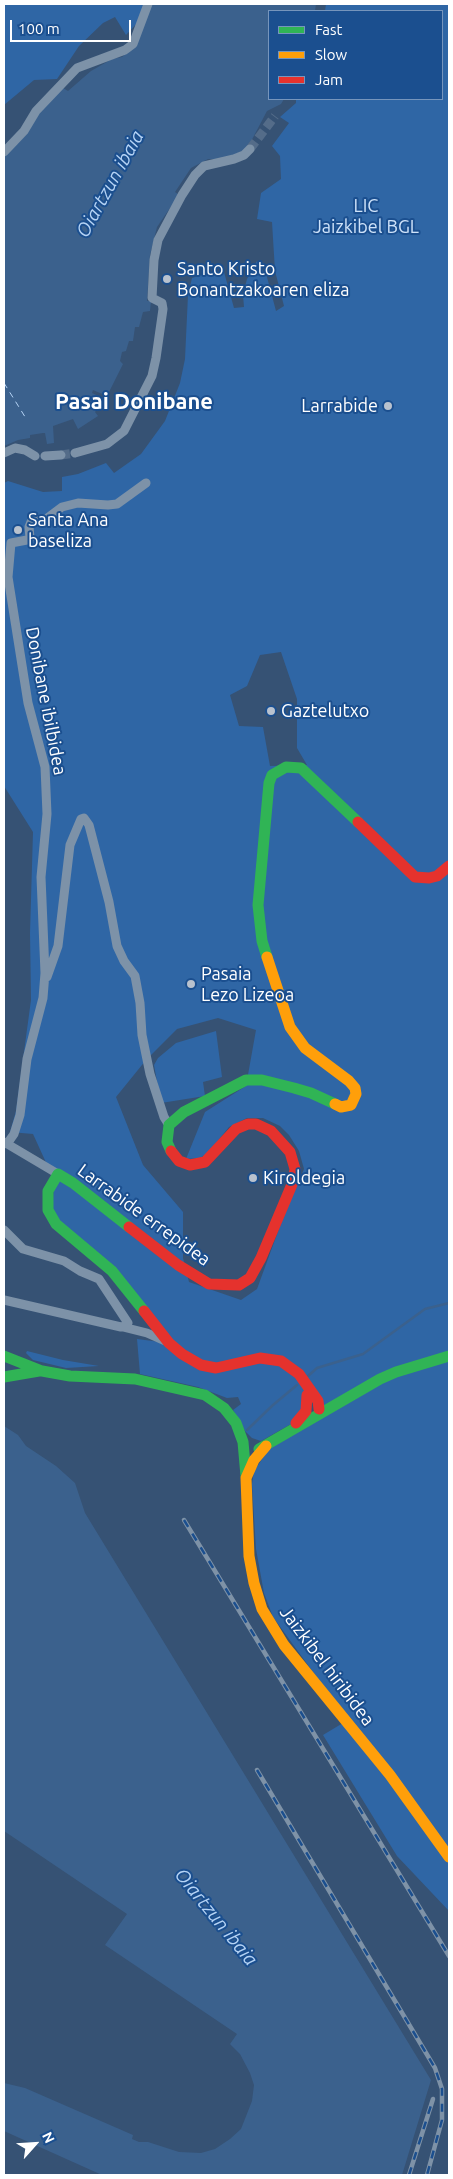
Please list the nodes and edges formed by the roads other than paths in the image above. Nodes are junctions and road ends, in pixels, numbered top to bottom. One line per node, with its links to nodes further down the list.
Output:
1 (148, 4): 3 (street)
2 (250, 149): 5 (street)
3 (4, 152)
4 (4, 453): 7 (street)
5 (75, 453)
6 (61, 455): 8 (street)
7 (35, 456)
8 (45, 456)
9 (146, 483): 11 (street, Donibane ibilbidea)
10 (449, 866): 12 (street)
11 (45, 983): 12 (street); 13 (street, Donibane ibilbidea)
12 (169, 1125): 14 (street, Larrabide errepidea)
13 (6, 1143): 14 (street)
14 (58, 1174): 18 (street, Larrabide errepidea)
15 (4, 1230): 17 (street)
16 (4, 1300): 17 (street)
17 (125, 1326): 18 (street)
18 (169, 1343): 23 (street, Larrabide errepidea)
19 (4, 1356): 21 (street); 22 (street)
20 (449, 1356): 24 (street)
21 (42, 1371): 22 (street); 26 (street)
22 (4, 1376)
23 (310, 1395): 24 (street); 25 (street)
24 (326, 1407): 25 (street)
25 (299, 1424): 26 (street); 27 (street, Jaizkibel hiribidea)
26 (243, 1445): 27 (street, Jaizkibel hiribidea); 28 (street)
27 (266, 1446): 28 (street, Jaizkibel hiribidea)
28 (246, 1478): 29 (street, Jaizkibel hiribidea)
29 (449, 1857)

